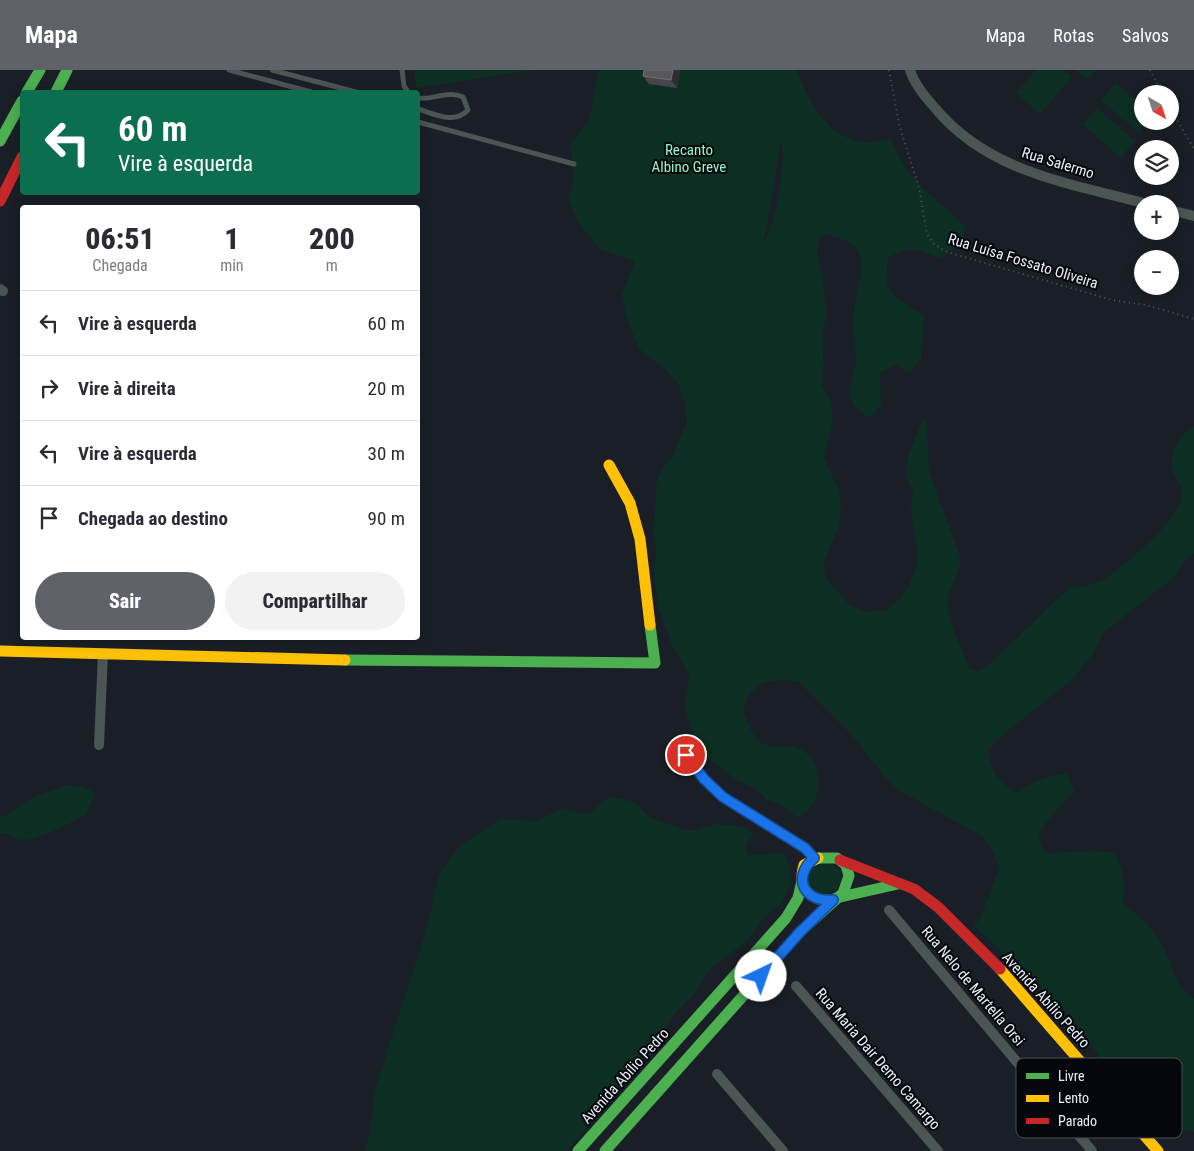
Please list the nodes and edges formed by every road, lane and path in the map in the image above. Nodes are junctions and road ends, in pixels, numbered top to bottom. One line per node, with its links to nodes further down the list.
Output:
1 (40, 70): 10 (street)
2 (67, 70): 11 (street)
3 (228, 70): 12 (lane)
4 (272, 70): 13 (lane)
5 (402, 70): 14 (lane)
6 (888, 70): 28 (path, Rua Luísa Fossato Oliveira)
7 (910, 70): 25 (street, Rua Salermo)
8 (1150, 70): 9 (path)
9 (1158, 85)
10 (28, 90)
11 (57, 90)
12 (303, 90)
13 (348, 90)
14 (407, 90)
15 (420, 98): 17 (lane)
16 (20, 105): 20 (street)
17 (420, 110)
18 (420, 123): 23 (lane)
19 (1179, 123): 21 (path)
20 (0, 141)
21 (1194, 149)
22 (20, 161): 24 (street)
23 (574, 164)
24 (0, 201)
25 (1134, 201)
26 (1179, 212): 27 (street)
27 (1194, 216)
28 (1194, 319)
29 (609, 465): 31 (street)
30 (0, 651): 31 (street)
31 (103, 653): 32 (street)
32 (99, 745)
33 (686, 755): 34 (street)
34 (814, 858): 35 (street); 36 (street)
35 (840, 860): 37 (street, Avenida Abílio Pedro); 38 (street)
36 (802, 881): 38 (street); 46 (street, Avenida Abílio Pedro)
37 (898, 884): 38 (street); 41 (street, Avenida Abílio Pedro)
38 (835, 899): 47 (street)
39 (889, 910): 42 (street, Rua Nelo de Martella Orsi)
40 (796, 986): 49 (street, Rua Maria Dair Demo Camargo)
41 (1078, 1058)
42 (1016, 1061)
43 (717, 1074): 48 (street)
44 (1081, 1138): 50 (street, Rua Nelo de Martella Orsi)
45 (1147, 1138): 51 (street, Avenida Abílio Pedro)
46 (578, 1151)
47 (605, 1151)
48 (783, 1151)
49 (938, 1151)
50 (1092, 1151)
51 (1158, 1151)

